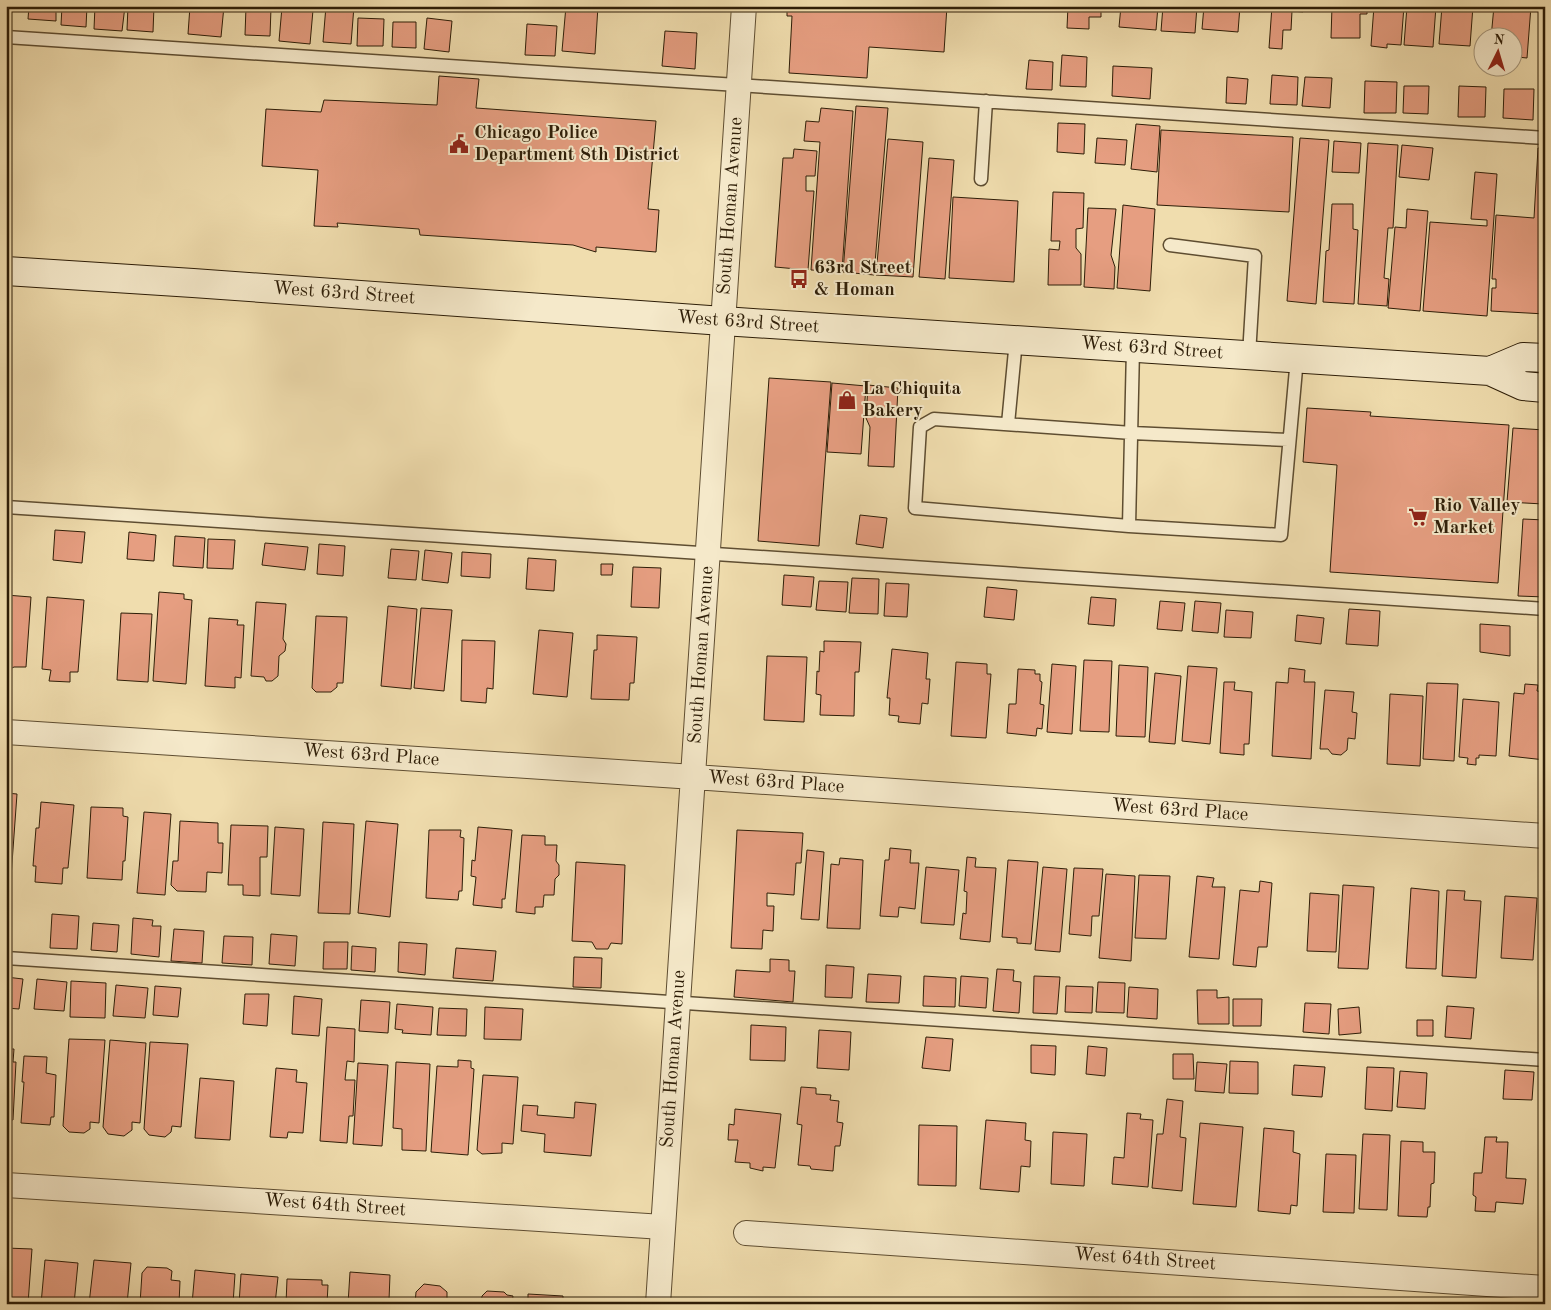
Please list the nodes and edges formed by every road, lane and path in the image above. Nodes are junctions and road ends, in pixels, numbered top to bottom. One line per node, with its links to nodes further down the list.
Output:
1 (744, 6): 3 (street, South Homan Avenue)
2 (6, 37): 3 (lane)
3 (738, 85): 4 (lane); 9 (street, South Homan Avenue)
4 (986, 101): 5 (lane); 6 (lane)
5 (1545, 138)
6 (981, 179)
7 (1170, 245): 12 (lane)
8 (6, 271): 9 (main road, West 63rd Street)
9 (723, 322): 10 (main road, West 63rd Street); 22 (street, South Homan Avenue)
10 (1016, 340): 11 (main road, West 63rd Street); 17 (lane)
11 (1133, 348): 12 (main road, West 63rd Street); 18 (lane)
12 (1249, 355): 13 (main road, West 63rd Street)
13 (1296, 358): 15 (main road, West 63rd Street); 19 (lane)
14 (1545, 358): 15 (main road, West 63rd Street)
15 (1490, 370): 16 (main road, West 63rd Street)
16 (1545, 388)
17 (1008, 424): 18 (lane); 21 (lane)
18 (1132, 433): 19 (lane); 21 (lane)
19 (1288, 440): 21 (lane)
20 (6, 507): 22 (lane)
21 (1129, 526)
22 (708, 553): 23 (lane); 25 (street, South Homan Avenue)
23 (1545, 609)
24 (6, 732): 25 (street, West 63rd Place)
25 (694, 777): 26 (street, West 63rd Place); 28 (street, South Homan Avenue)
26 (1545, 836)
27 (6, 958): 28 (lane)
28 (678, 1002): 29 (lane); 31 (street, South Homan Avenue)
29 (1545, 1060)
30 (6, 1185): 31 (street, West 64th Street)
31 (663, 1227): 34 (street, South Homan Avenue)
32 (746, 1233): 33 (street, West 64th Street)
33 (1545, 1288)
34 (658, 1304)

